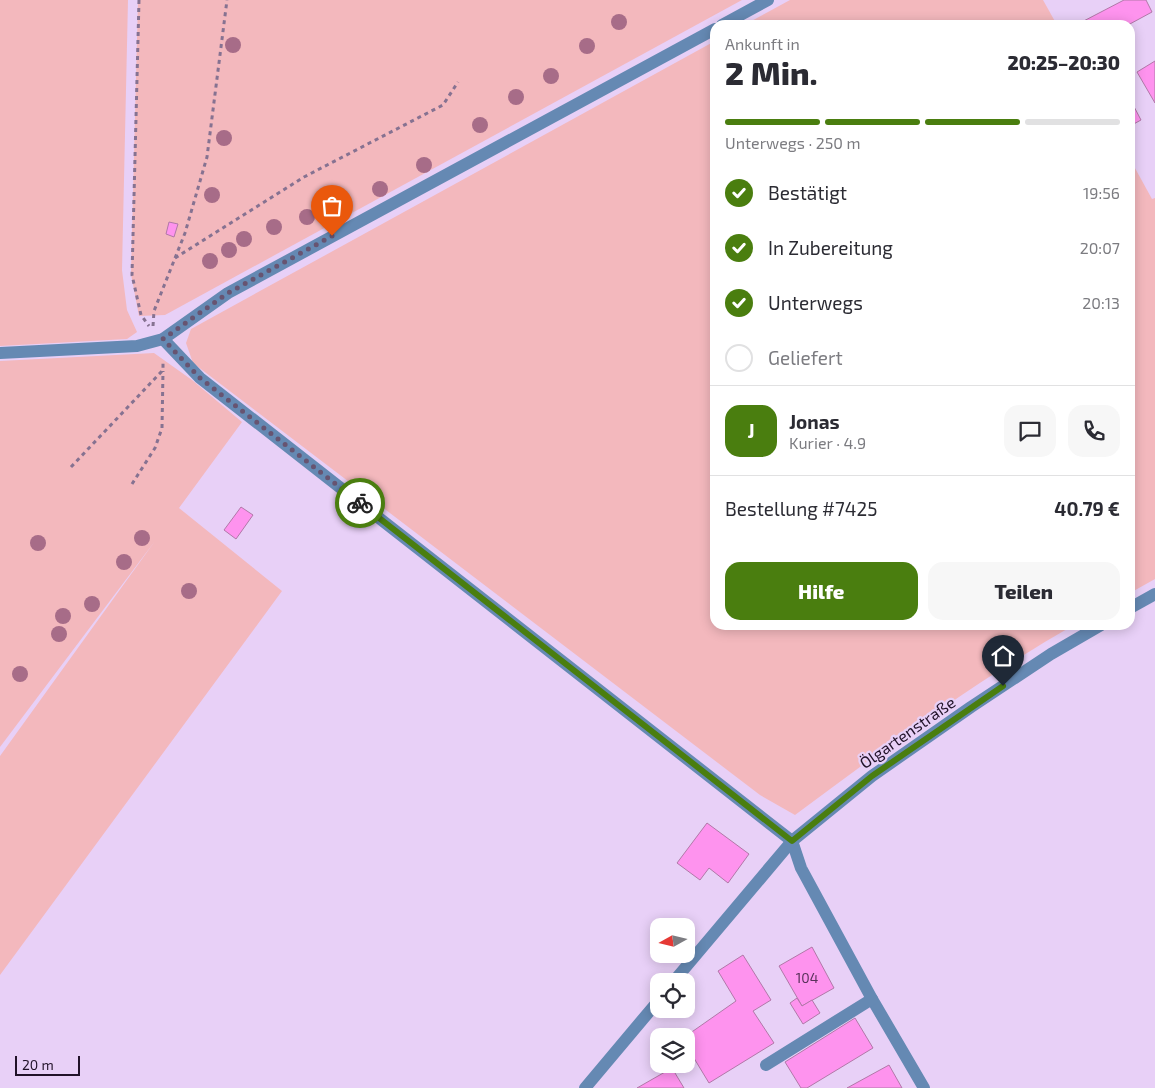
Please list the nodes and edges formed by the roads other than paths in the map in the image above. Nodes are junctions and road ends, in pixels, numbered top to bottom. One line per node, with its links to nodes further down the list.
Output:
1 (768, 0): 2 (street)
2 (731, 20)
3 (710, 32): 4 (street)
4 (158, 335): 5 (street); 9 (street)
5 (0, 353)
6 (1155, 594): 7 (street)
7 (1135, 605)
8 (1092, 630): 9 (street, Ölgartenstraße)
9 (792, 841): 10 (street, Ölgartenstraße); 11 (street)
10 (681, 973)
11 (872, 999): 13 (street); 15 (street)
12 (650, 1011): 14 (street)
13 (766, 1065)
14 (585, 1088)
15 (924, 1088)

